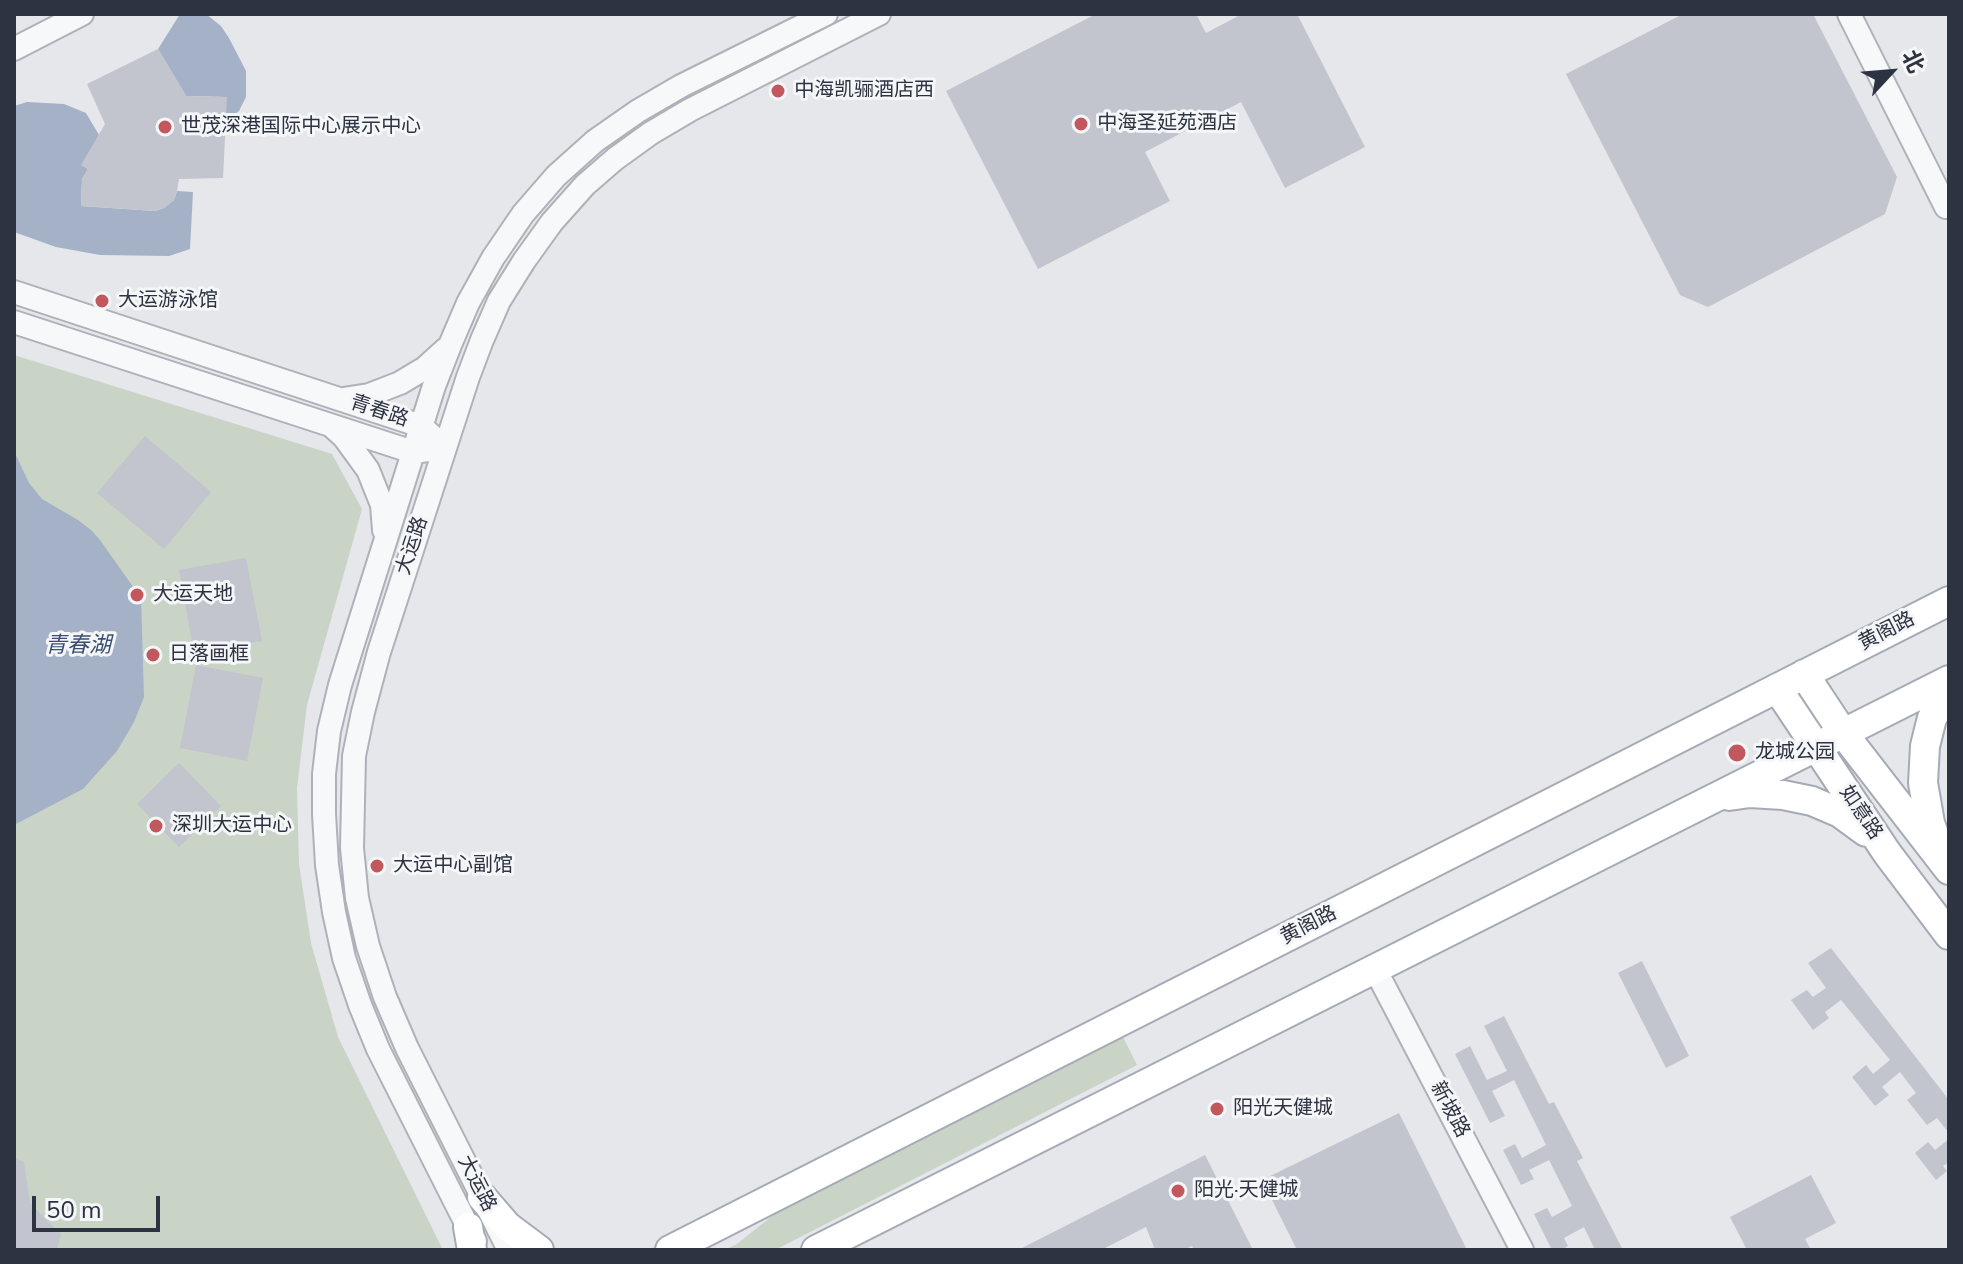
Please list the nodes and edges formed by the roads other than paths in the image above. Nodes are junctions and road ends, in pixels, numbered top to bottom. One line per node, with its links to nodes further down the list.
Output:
1 (82, 14): 5 (street)
2 (826, 14): 9 (street, 大运路)
3 (879, 14): 13 (street, 大运路)
4 (1849, 14): 6 (street)
5 (14, 49)
6 (1946, 207)
7 (14, 292): 10 (street, 青春路)
8 (14, 322): 11 (street, 青春路)
9 (450, 345): 10 (street); 12 (street, 大运路)
10 (338, 399): 12 (street, 青春路)
11 (331, 425): 14 (street, 青春路); 15 (street)
12 (421, 426): 13 (street, 青春路); 14 (street, 大运路)
13 (445, 447): 14 (street, 青春路); 28 (street, 大运路)
14 (413, 452): 15 (street, 大运路)
15 (384, 543): 29 (street, 大运路)
16 (1949, 601): 17 (main road, 黄阁路)
17 (1804, 674): 19 (main road, 黄阁路); 21 (main road, 如意路)
18 (1949, 680): 21 (main road)
19 (1777, 688): 22 (main road, 如意路); 32 (main road, 黄阁路)
20 (1949, 691): 25 (main road)
21 (1843, 733): 22 (main road); 25 (main road, 如意路)
22 (1815, 748): 23 (main road); 24 (main road, 如意路)
23 (1713, 799): 24 (main road); 27 (main road)
24 (1887, 853): 26 (main road, 如意路)
25 (1947, 867)
26 (1949, 935)
27 (1375, 969): 33 (main road); 34 (street, 新坡路)
28 (482, 1197): 30 (street, 大运路); 31 (main road)
29 (473, 1242)
30 (509, 1250)
31 (539, 1250)
32 (670, 1250)
33 (816, 1250)
34 (1522, 1250)

